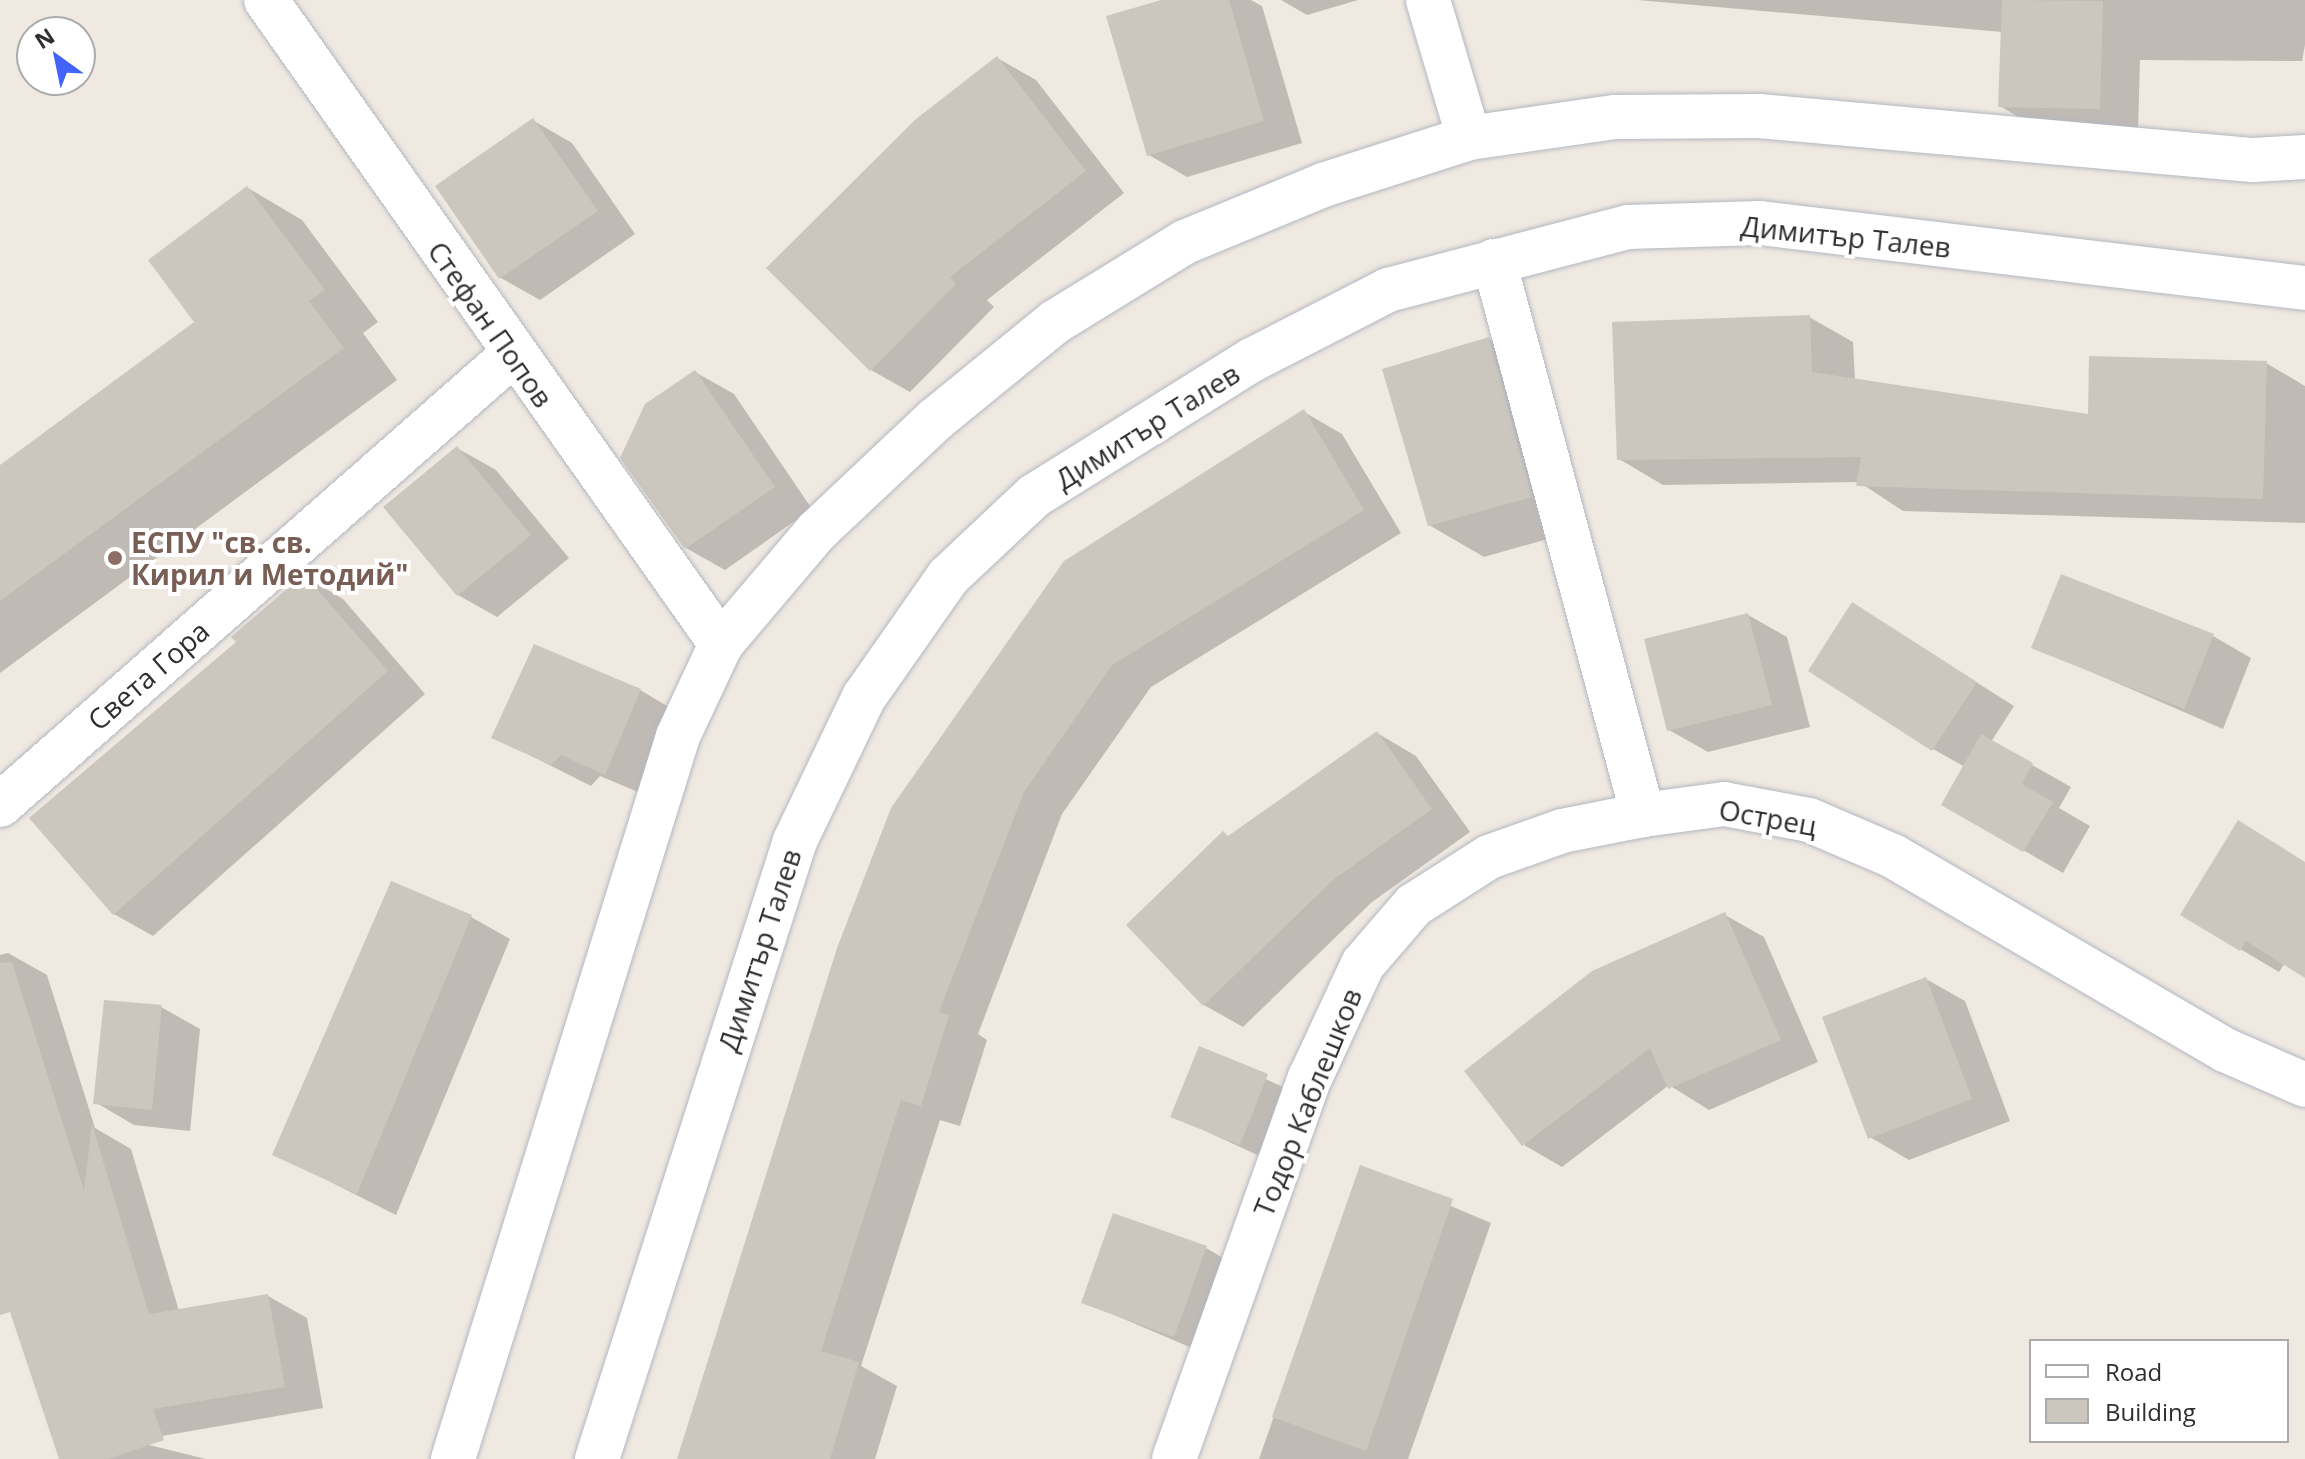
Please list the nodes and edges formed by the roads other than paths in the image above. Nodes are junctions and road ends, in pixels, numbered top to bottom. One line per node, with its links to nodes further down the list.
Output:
1 (266, 0): 7 (street, Стефан Попов)
2 (1428, 0): 3 (street)
3 (1469, 138): 4 (street); 8 (street)
4 (2305, 157)
5 (1494, 261): 6 (street, Димитър Талев); 10 (street); 13 (street, Димитър Талев)
6 (2305, 288)
7 (512, 355): 8 (street, Стефан Попов); 9 (street, Света Гора)
8 (721, 644): 12 (street)
9 (0, 805)
10 (1643, 815): 11 (street, Острец); 14 (street, Тодор Каблешков)
11 (2305, 1085)
12 (453, 1459)
13 (597, 1459)
14 (1174, 1459)

